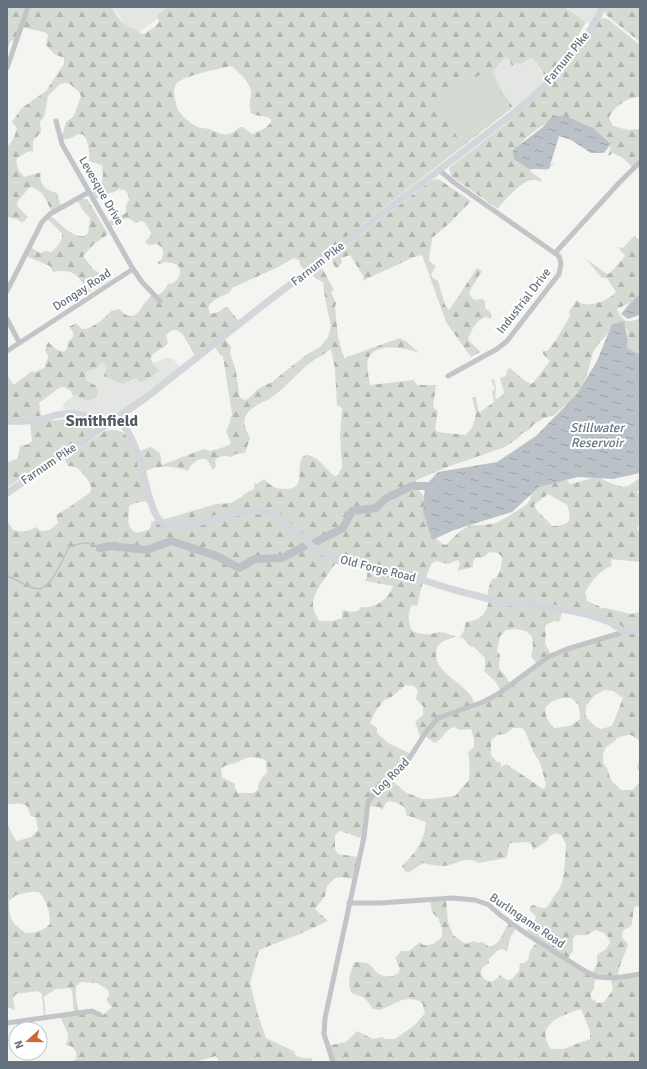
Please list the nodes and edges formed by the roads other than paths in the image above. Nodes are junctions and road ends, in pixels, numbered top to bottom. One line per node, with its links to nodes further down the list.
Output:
1 (28, 7): 3 (street)
2 (604, 7): 6 (main road, Farnum Pike)
3 (7, 68)
4 (56, 121): 7 (street, Levesque Drive)
5 (640, 162): 8 (street)
6 (440, 171): 8 (street, Industrial Drive); 16 (main road, Farnum Pike)
7 (89, 192): 9 (street, Levesque Drive); 10 (street)
8 (555, 253): 15 (street, Industrial Drive)
9 (133, 269): 11 (street); 13 (street, Dongay Road)
10 (7, 291)
11 (160, 301)
12 (7, 319): 13 (street)
13 (19, 342): 14 (street, Dongay Road)
14 (7, 351)
15 (448, 376)
16 (118, 418): 18 (main road, Farnum Pike); 21 (main road, Old Forge Road)
17 (7, 421): 18 (main road)
18 (104, 427): 19 (main road, Farnum Pike)
19 (7, 493)
20 (640, 629): 21 (main road, Log Road)
21 (624, 632): 22 (street, Log Road)
22 (349, 903): 23 (street, Burlingame Road); 26 (street, Log Road)
23 (640, 974)
24 (100, 1015): 25 (street)
25 (7, 1022)
26 (333, 1062)

